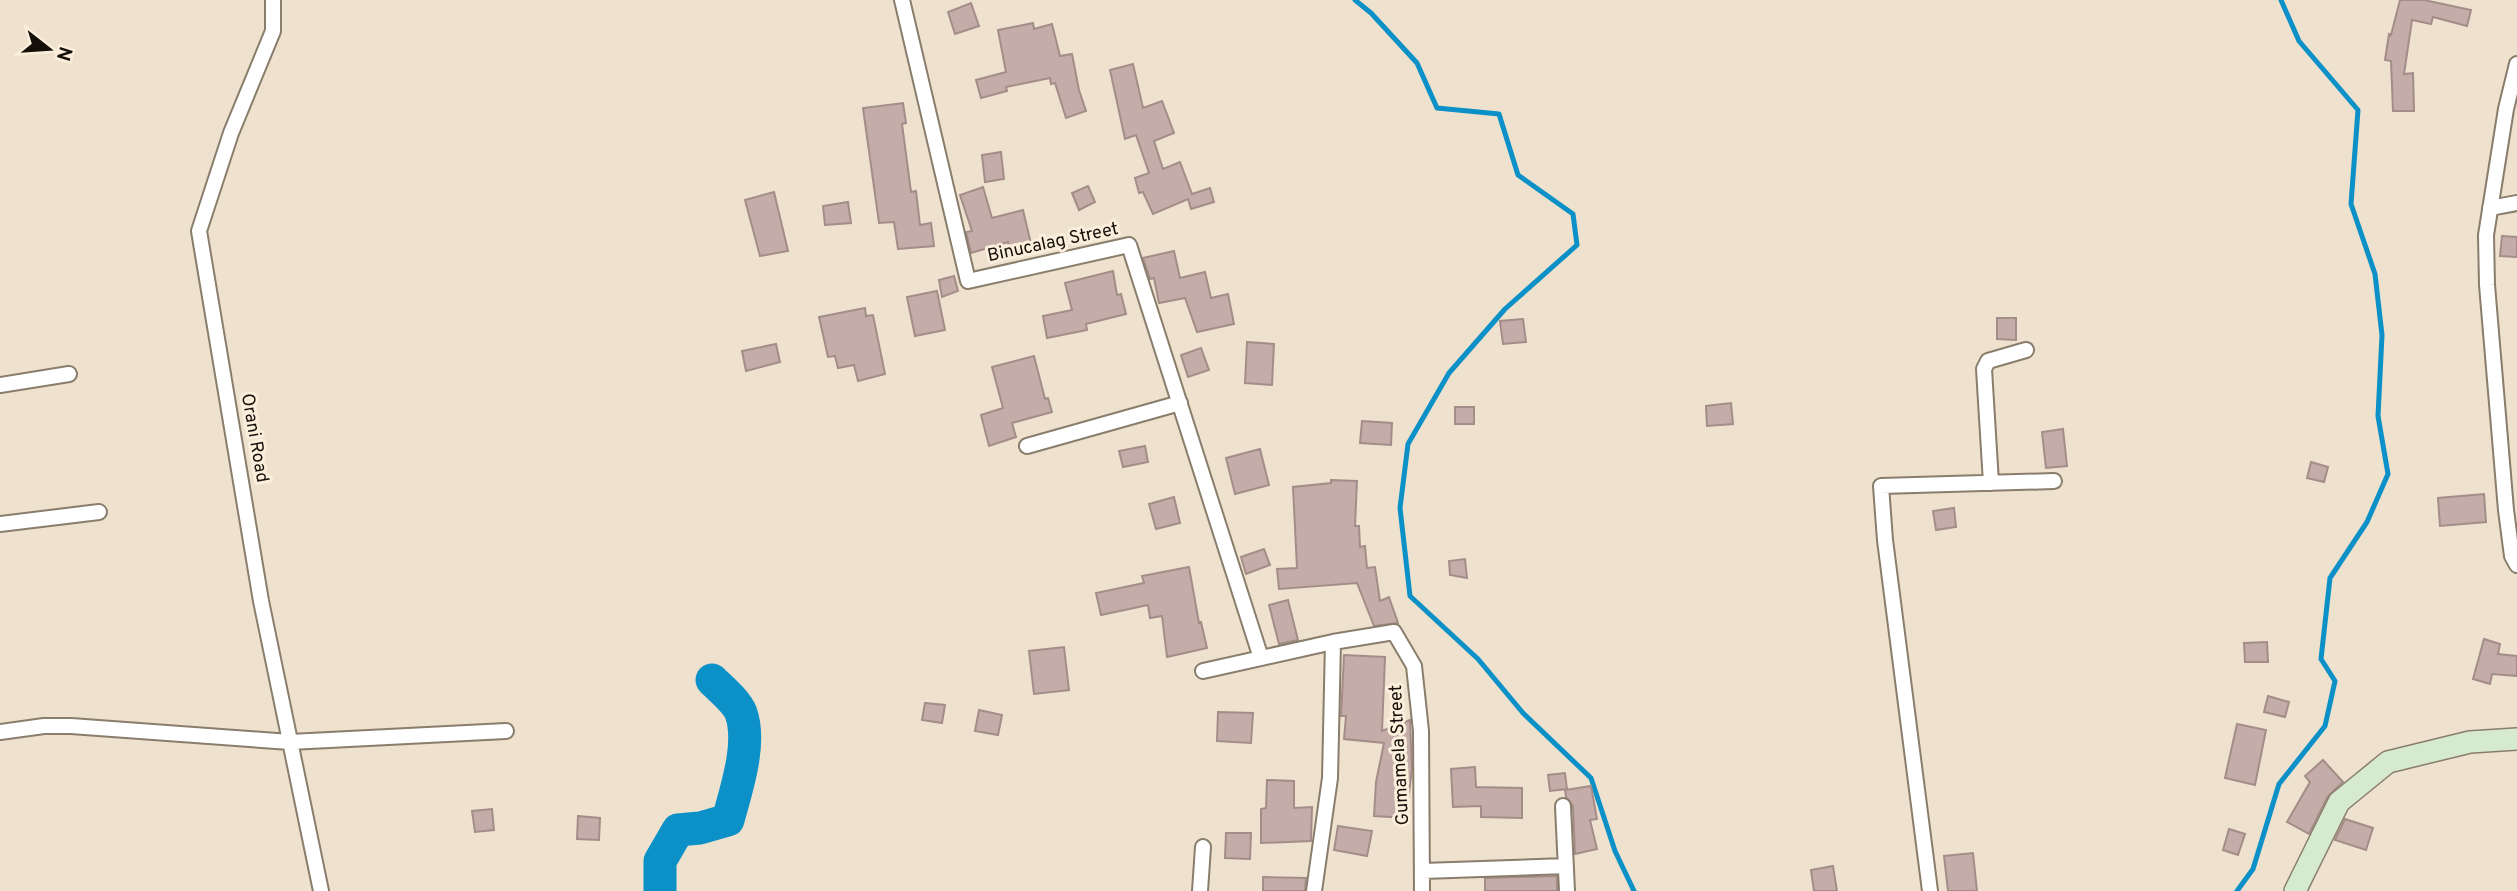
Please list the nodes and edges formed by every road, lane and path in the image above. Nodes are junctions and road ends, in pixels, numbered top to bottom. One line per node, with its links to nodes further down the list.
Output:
1 (272, 0): 22 (street, Orani Road)
2 (902, 0): 9 (street, Binucalag Street)
3 (2517, 64): 5 (street)
4 (2517, 203): 5 (street)
5 (2490, 208): 15 (street)
6 (2026, 350): 12 (street)
7 (69, 374): 8 (street)
8 (0, 385)
9 (1180, 403): 10 (street); 17 (street, Binucalag Street)
10 (1027, 446)
11 (2054, 481): 12 (street)
12 (1991, 483): 32 (street)
13 (99, 512): 14 (street)
14 (0, 524)
15 (2517, 565)
16 (1333, 642): 17 (street, Gumamela Street); 26 (street, Gumamela Street); 29 (street)
17 (1261, 658): 18 (street, Gumamela Street)
18 (1203, 671)
19 (506, 731): 22 (street)
20 (0, 732): 22 (street)
21 (2517, 739): 33 (street)
22 (290, 742): 27 (street, Orani Road)
23 (1563, 806): 25 (street)
24 (1203, 847): 28 (street)
25 (1566, 866): 26 (street); 31 (street)
26 (1423, 871): 30 (street, Gumamela Street)
27 (321, 891)
28 (1200, 891)
29 (1314, 891)
30 (1422, 891)
31 (1567, 891)
32 (1930, 891)
33 (2295, 891)

